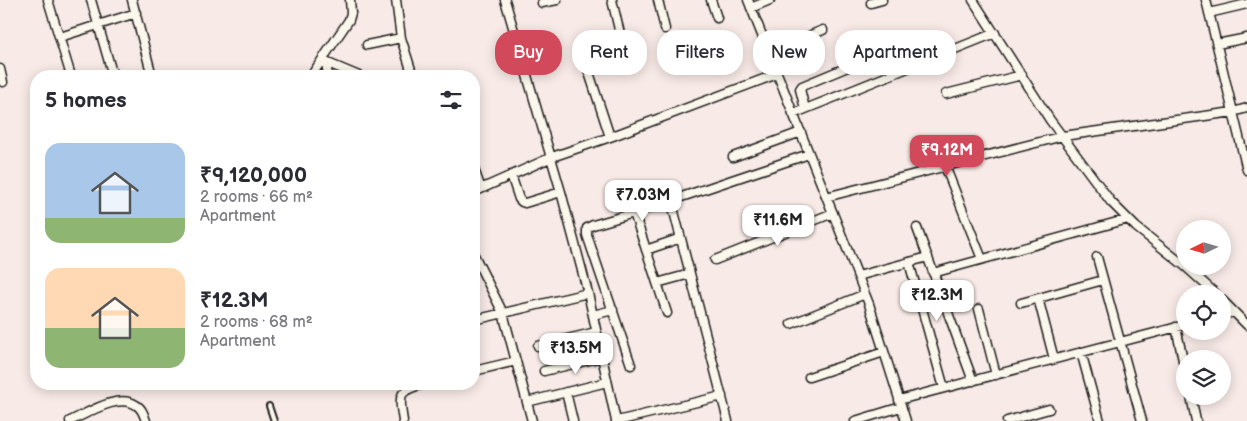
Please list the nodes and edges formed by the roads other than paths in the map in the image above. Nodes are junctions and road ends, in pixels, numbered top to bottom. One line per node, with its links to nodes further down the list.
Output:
1 (48, 0): 27 (street)
2 (92, 0): 22 (street)
3 (132, 0): 20 (street)
4 (350, 0): 32 (street)
5 (396, 0): 28 (street)
6 (505, 0): 56 (street)
7 (557, 0): 15 (street)
8 (612, 0): 24 (street)
9 (658, 0): 23 (street)
10 (712, 0): 21 (street)
11 (770, 0): 17 (street)
12 (882, 0): 16 (street)
13 (973, 0): 26 (street)
14 (1206, 0): 19 (street)
15 (542, 3)
16 (870, 3)
17 (750, 4): 25 (street)
18 (1247, 4): 19 (street)
19 (1209, 13): 30 (street)
20 (136, 14): 22 (street); 36 (street)
21 (717, 18)
22 (98, 25): 27 (street); 35 (street)
23 (666, 29)
24 (619, 30)
25 (760, 30)
26 (994, 33): 45 (street); 49 (street)
27 (60, 37): 34 (street)
28 (401, 38): 31 (street); 40 (street)
29 (1247, 38): 30 (street)
30 (1217, 44): 50 (street)
31 (367, 45)
32 (324, 62): 37 (street); 38 (street); 39 (street)
33 (0, 69): 46 (street)
34 (69, 70)
35 (111, 70)
36 (150, 70)
37 (317, 70)
38 (326, 70)
39 (343, 70)
40 (411, 70)
41 (835, 72): 49 (street)
42 (590, 75): 54 (street)
43 (774, 75): 54 (street)
44 (777, 75): 51 (street)
45 (1022, 76): 47 (street); 53 (street)
46 (3, 82)
47 (946, 94)
48 (1247, 108): 50 (street)
49 (805, 109): 51 (street)
50 (1233, 112): 53 (street); 59 (street)
51 (793, 114): 52 (street)
52 (801, 132): 55 (street); 57 (street)
53 (1063, 136): 58 (street); 67 (street)
54 (610, 137): 56 (street)
55 (809, 154): 63 (street); 64 (street)
56 (552, 157): 60 (street); 62 (street)
57 (733, 157)
58 (945, 166): 63 (street); 73 (street)
59 (1247, 170)
60 (511, 175): 61 (street); 62 (street)
61 (480, 189)
62 (561, 192): 85 (street)
63 (826, 197): 66 (street)
64 (671, 200): 65 (street); 69 (street)
65 (634, 213): 70 (street); 90 (street)
66 (833, 213): 75 (street); 81 (street)
67 (1128, 219): 73 (street); 74 (street)
68 (917, 228): 71 (street)
69 (681, 238): 70 (street); 79 (street)
70 (646, 250): 83 (street)
71 (928, 257): 76 (street); 78 (street)
72 (1096, 257): 82 (street)
73 (982, 259): 78 (street)
74 (1176, 259)
75 (715, 260)
76 (909, 262): 81 (street); 116 (street)
77 (480, 267): 93 (street)
78 (933, 273): 114 (street)
79 (690, 274): 83 (street); 119 (street)
80 (1195, 275): 84 (street)
81 (858, 276): 86 (street)
82 (1103, 280): 87 (street); 102 (street)
83 (657, 282): 94 (street)
84 (1206, 285)
85 (588, 293): 93 (street); 96 (street)
86 (865, 294): 98 (street); 104 (street)
87 (1038, 298): 88 (street); 107 (street)
88 (1021, 303)
89 (1231, 309): 92 (street)
90 (613, 310): 96 (street); 109 (street)
91 (979, 310): 112 (street)
92 (1234, 312): 95 (street); 99 (street)
93 (503, 313): 97 (street); 108 (street)
94 (667, 313)
95 (1231, 313)
96 (593, 315): 101 (street)
97 (480, 319)
98 (791, 324)
99 (1247, 325)
100 (1176, 328): 102 (street)
101 (596, 332): 103 (street); 106 (street)
102 (1120, 342): 105 (street); 137 (street)
103 (538, 346)
104 (884, 352): 113 (street); 121 (street)
105 (1081, 352): 107 (street); 136 (street)
106 (602, 357): 111 (street); 115 (street)
107 (1054, 359): 112 (street)
108 (516, 361): 110 (street); 120 (street)
109 (631, 365)
110 (480, 370)
111 (544, 371)
112 (996, 375): 114 (street)
113 (809, 377)
114 (973, 381): 116 (street)
115 (608, 382): 118 (street); 131 (street)
116 (944, 388): 121 (street)
117 (406, 390): 128 (street)
118 (566, 392): 120 (street); 130 (street)
119 (722, 396): 131 (street); 132 (street)
120 (526, 402): 129 (street)
121 (900, 404): 133 (street); 134 (street)
122 (1193, 405): 138 (street)
123 (269, 406): 127 (lane)
124 (1049, 409): 135 (street)
125 (70, 421): 126 (street)
126 (146, 421)
127 (274, 421)
128 (403, 421)
129 (532, 421)
130 (574, 421)
131 (616, 421)
132 (728, 421)
133 (855, 421)
134 (906, 421)
135 (1007, 421)
136 (1100, 421)
137 (1142, 421)
138 (1196, 421)

